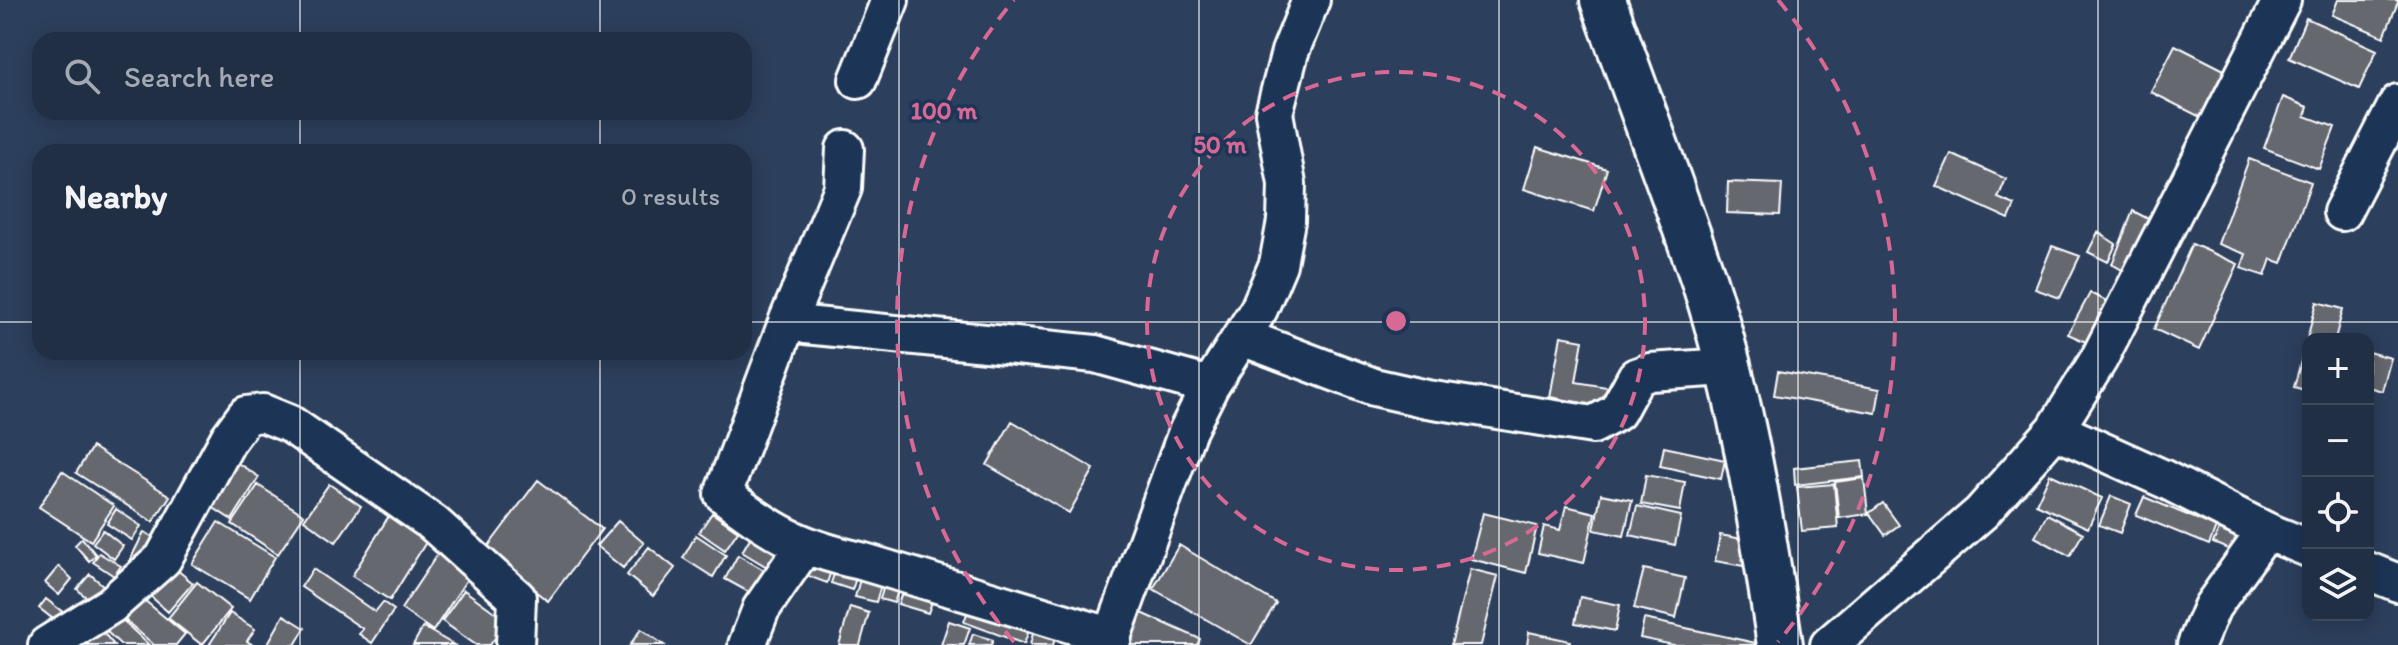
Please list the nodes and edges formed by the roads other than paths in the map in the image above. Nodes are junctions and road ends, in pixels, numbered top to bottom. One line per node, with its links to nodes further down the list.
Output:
1 (890, 0): 5 (street)
2 (1311, 0): 10 (street)
3 (1603, 0): 11 (street)
4 (2282, 0): 13 (street)
5 (858, 80)
6 (2398, 103): 8 (street)
7 (845, 149): 15 (street)
8 (2342, 212)
9 (805, 325): 12 (street)
10 (1242, 337): 11 (street); 12 (street)
11 (1727, 367): 23 (street)
12 (1210, 386): 19 (street)
13 (2055, 430): 14 (street); 24 (street)
14 (2266, 531): 16 (street); 25 (street)
15 (805, 545): 19 (street); 22 (street)
16 (2302, 546)
17 (2374, 573): 18 (street)
18 (2398, 583)
19 (1111, 641)
20 (47, 645): 21 (street)
21 (515, 645)
22 (747, 645)
23 (1780, 645)
24 (1829, 645)
25 (2196, 645)

